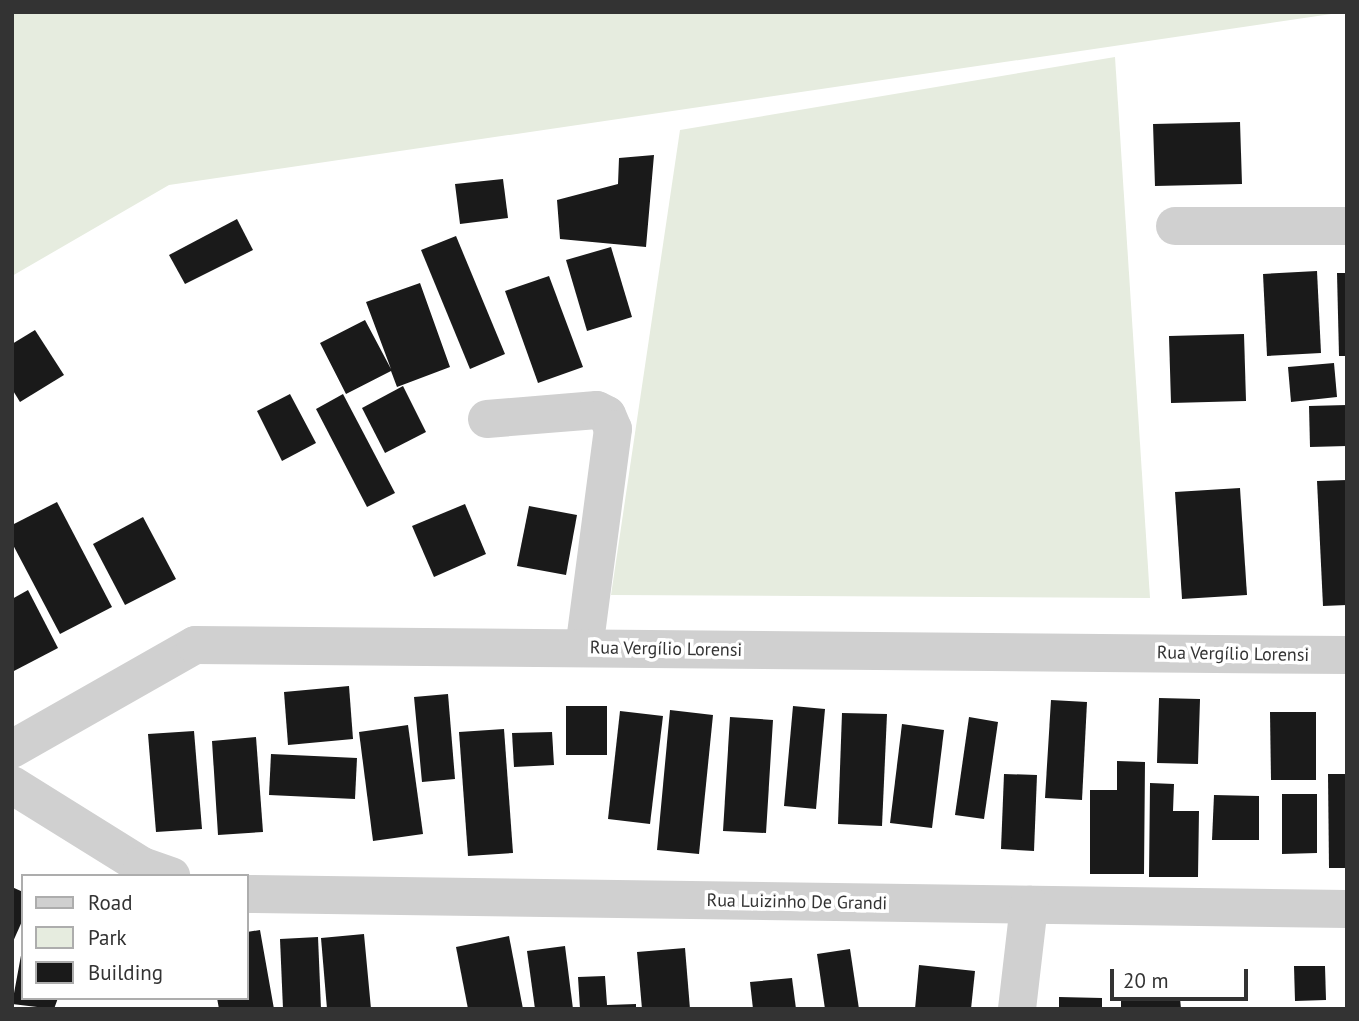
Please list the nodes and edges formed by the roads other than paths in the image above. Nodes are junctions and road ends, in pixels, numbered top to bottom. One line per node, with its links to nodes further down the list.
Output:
1 (1175, 226): 2 (street)
2 (1347, 226)
3 (487, 419): 4 (street)
4 (584, 648): 5 (street, Rua Vergílio Lorensi); 6 (street, Rua Vergílio Lorensi)
5 (1347, 655)
6 (12, 749)
7 (12, 785): 8 (street)
8 (166, 874)
9 (248, 894): 10 (street, Rua Luizinho De Grandi)
10 (1029, 905): 11 (street, Rua Luizinho De Grandi); 12 (street)
11 (1347, 909)
12 (1017, 1009)

